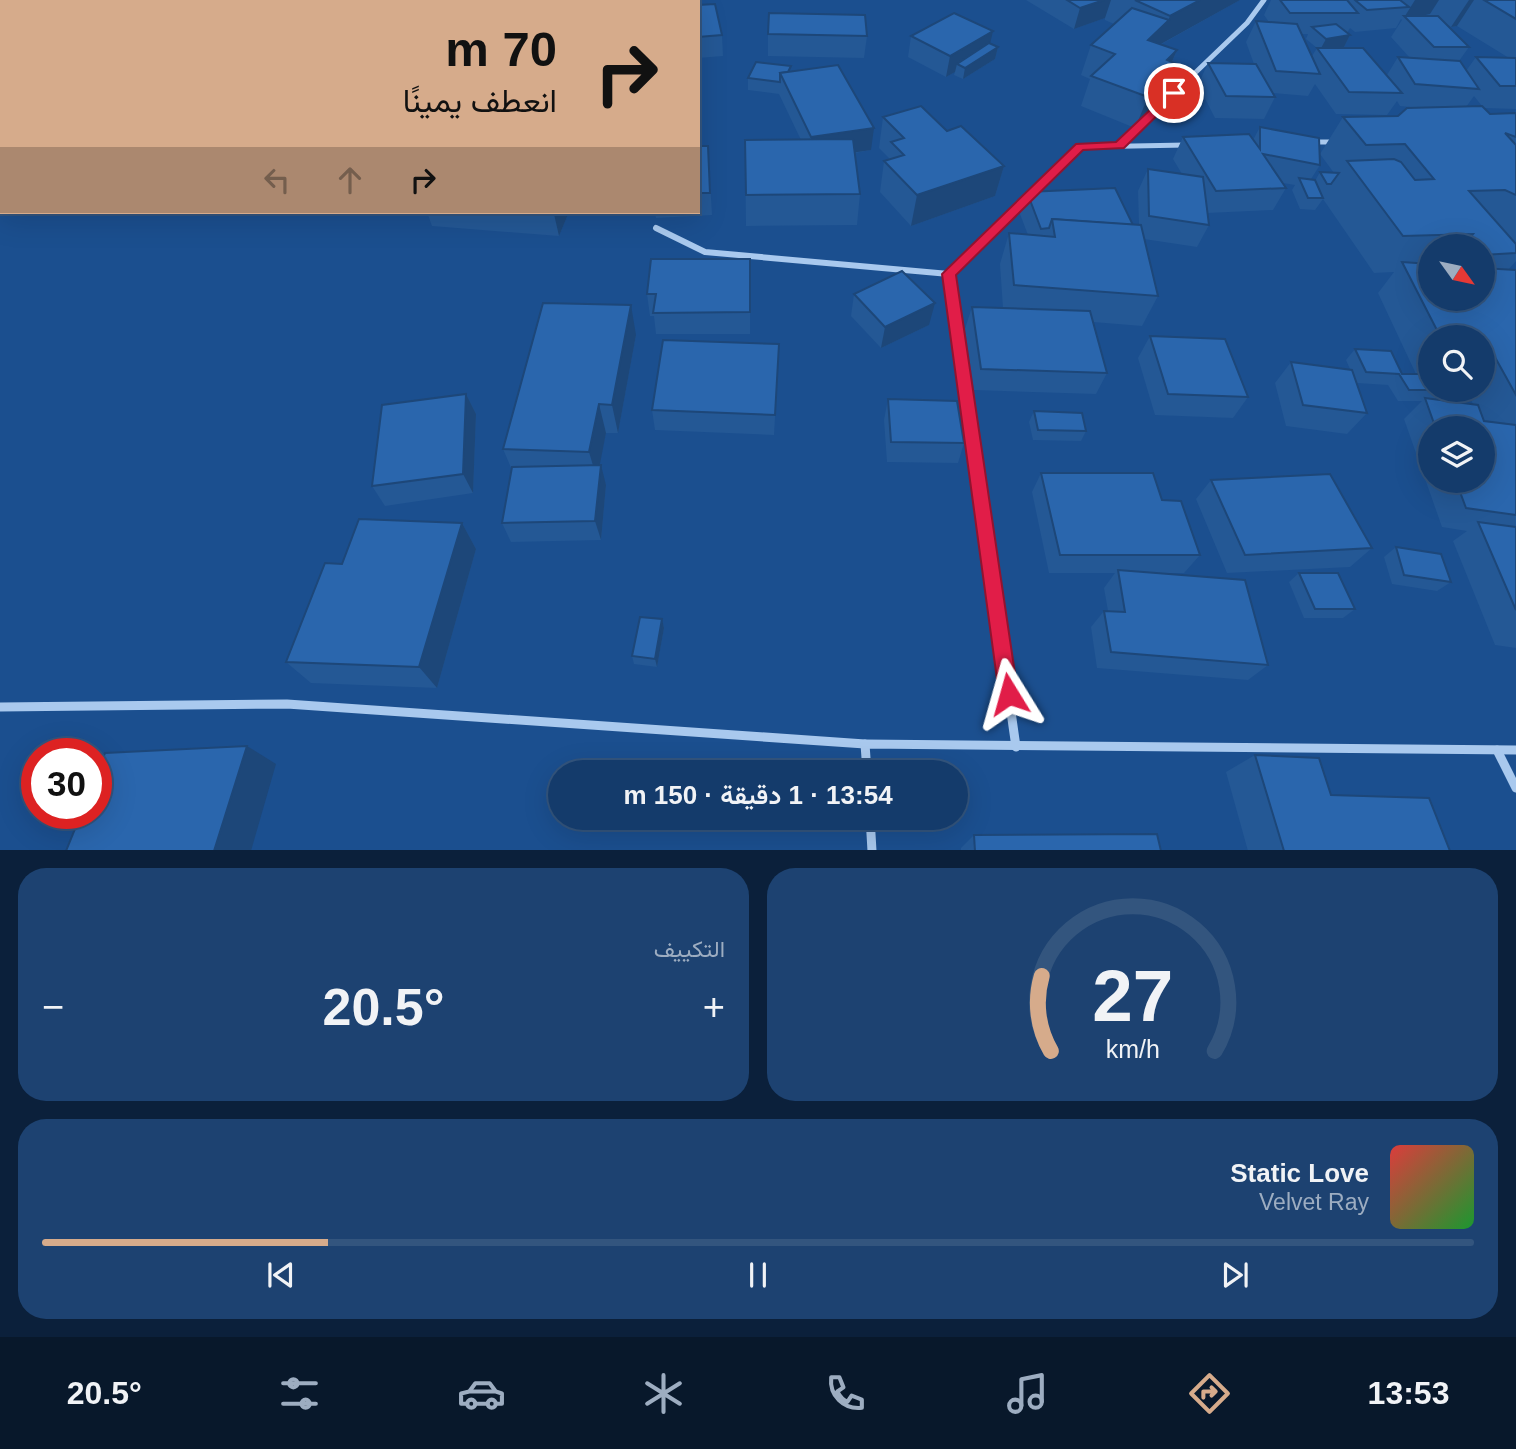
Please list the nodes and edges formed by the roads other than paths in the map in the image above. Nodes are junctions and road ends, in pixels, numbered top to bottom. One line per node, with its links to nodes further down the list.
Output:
1 (1264, 0): 5 (street)
2 (1352, 141): 3 (street)
3 (1297, 142)
4 (1201, 144): 5 (street)
5 (1119, 146): 7 (street)
6 (656, 228): 7 (street)
7 (949, 274): 10 (street)
8 (0, 707): 9 (street)
9 (865, 744): 10 (street); 13 (street)
10 (1016, 747): 11 (street)
11 (1497, 750): 12 (street); 14 (street)
12 (1516, 750)
13 (866, 760)
14 (1516, 788)
15 (871, 830): 16 (street)
16 (872, 850)

